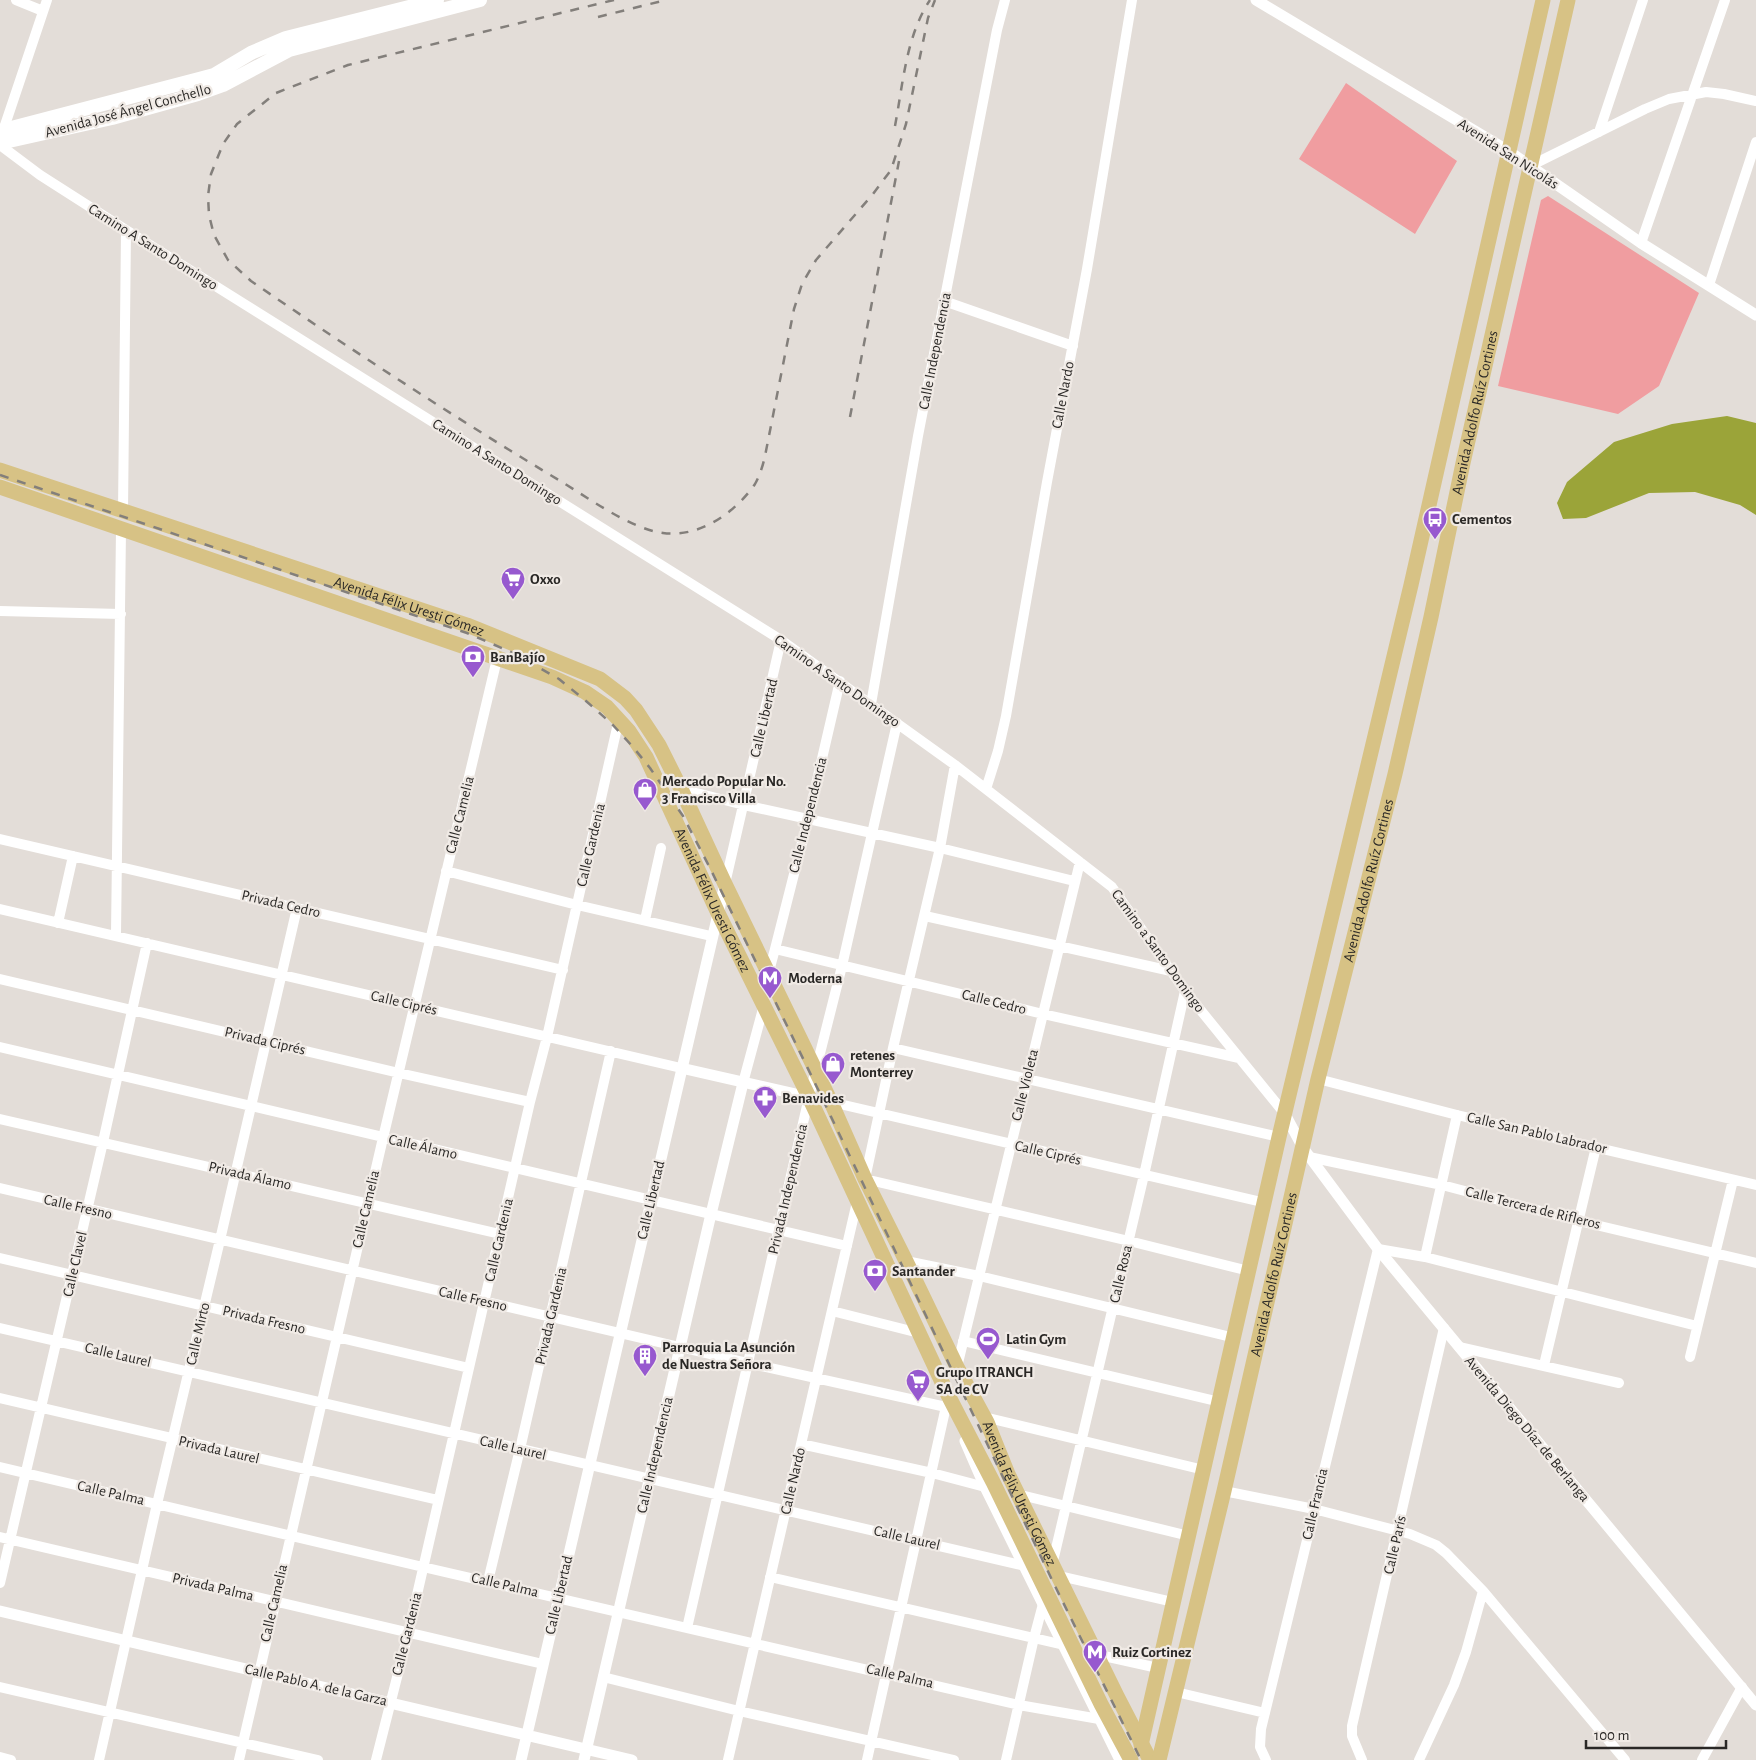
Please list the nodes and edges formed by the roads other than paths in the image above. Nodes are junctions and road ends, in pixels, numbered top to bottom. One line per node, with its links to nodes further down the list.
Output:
1 (16, 0): 12 (street)
2 (47, 0): 12 (street)
3 (437, 0): 16 (main road, Avenida José Ángel Conchello)
4 (480, 0): 16 (main road, Avenida José Ángel Conchello)
5 (1005, 0): 23 (street, Calle Independencia)
6 (1132, 0): 25 (street, Calle Nardo)
7 (1256, 0): 18 (street, Avenida San Nicolás)
8 (1543, 0): 18 (main road, Avenida Adolfo Ruíz Cortines)
9 (1568, 0): 19 (main road, Avenida Adolfo Ruíz Cortines)
10 (1643, 0): 15 (street)
11 (1725, 0): 13 (street)
12 (43, 11): 16 (street)
13 (1692, 94): 14 (street); 15 (street); 21 (street)
14 (1756, 101)
15 (1599, 132): 19 (street)
16 (1, 138): 20 (street, Camino A Santo Domingo)
17 (1756, 142): 22 (street)
18 (1510, 152): 19 (street, Avenida San Nicolás); 98 (main road, Avenida Adolfo Ruíz Cortines)
19 (1530, 166): 21 (street, Avenida San Nicolás); 90 (main road, Avenida Adolfo Ruíz Cortines)
20 (126, 230): 28 (street); 32 (street, Camino A Santo Domingo)
21 (1641, 243): 22 (street, Avenida San Nicolás)
22 (1709, 285): 24 (street, Avenida San Nicolás)
23 (944, 301): 25 (street); 35 (street, Calle Independencia)
24 (1756, 315)
25 (1073, 346): 40 (street, Calle Nardo)
26 (0, 470): 28 (main road, Avenida Félix Uresti Gómez)
27 (0, 487): 29 (main road, Avenida Félix Uresti Gómez)
28 (124, 512): 39 (main road, Avenida Félix Uresti Gómez)
29 (121, 529): 31 (street); 33 (main road, Avenida Félix Uresti Gómez)
30 (0, 611): 31 (street)
31 (121, 614): 49 (street)
32 (781, 640): 34 (street, Camino A Santo Domingo); 41 (street, Calle Libertad)
33 (497, 659): 36 (main road, Avenida Félix Uresti Gómez); 50 (street, Calle Camelia)
34 (840, 681): 35 (street, Camino A Santo Domingo); 42 (street, Calle Independencia)
35 (871, 704): 37 (street, Camino A Santo Domingo)
36 (619, 719): 53 (street, Calle Gardenia); 56 (main road, Avenida Félix Uresti Gómez)
37 (897, 723): 38 (street, Camino A Santo Domingo); 43 (street, Privada Independencia)
38 (955, 765): 40 (street, Camino A Santo Domingo); 46 (street)
39 (681, 789): 41 (street); 52 (main road, Avenida Félix Uresti Gómez)
40 (986, 789): 48 (street, Camino a Santo Domingo)
41 (744, 805): 42 (street); 52 (street, Calle Libertad)
42 (808, 819): 43 (street); 65 (street, Calle Independencia)
43 (873, 833): 46 (street); 66 (street, Privada Independencia)
44 (0, 840): 47 (street, Privada Cedro)
45 (661, 848): 58 (street)
46 (940, 848): 51 (street); 57 (street)
47 (73, 856): 49 (street, Privada Cedro); 59 (street)
48 (1080, 862): 51 (street, Calle Violeta); 68 (street, Camino a Santo Domingo)
49 (118, 866): 54 (street, Privada Cedro); 60 (street)
50 (446, 871): 53 (street); 62 (street, Calle Camelia)
51 (1074, 882): 64 (street, Calle Violeta)
52 (725, 884): 56 (street, Calle Libertad); 70 (main road, Avenida Félix Uresti Gómez)
53 (578, 905): 58 (street); 67 (street, Calle Gardenia)
54 (296, 908): 62 (street, Privada Cedro); 69 (street, Calle Mirto)
55 (0, 909): 59 (street, Calle Ciprés)
56 (718, 913): 61 (street, Calle Libertad); 74 (main road, Avenida Félix Uresti Gómez)
57 (925, 916): 64 (street); 72 (street)
58 (645, 920): 61 (street)
59 (58, 923): 60 (street, Calle Ciprés)
60 (116, 935): 63 (street, Calle Ciprés)
61 (711, 936): 85 (street, Calle Libertad)
62 (430, 939): 67 (street, Privada Cedro); 75 (street, Calle Camelia)
63 (147, 943): 69 (street, Calle Ciprés); 76 (street, Calle Clavel)
64 (1059, 946): 68 (street); 77 (street, Calle Violeta)
65 (775, 949): 66 (street, Calle Cedro); 70 (street)
66 (842, 966): 72 (street, Calle Cedro); 86 (street, Privada Independencia)
67 (563, 970): 78 (street, Calle Gardenia)
68 (1171, 971): 73 (street, Camino a Santo Domingo)
69 (282, 974): 75 (street, Calle Ciprés); 79 (street, Calle Mirto)
70 (768, 974): 86 (main road, Avenida Félix Uresti Gómez)
71 (0, 979): 76 (street, Privada Ciprés)
72 (909, 980): 77 (street, Calle Cedro); 82 (street)
73 (1186, 990): 80 (street, Calle Rosa); 84 (street, Camino a Santo Domingo)
74 (764, 1005): 91 (street, Calle Independencia); 92 (main road, Avenida Félix Uresti Gómez)
75 (414, 1006): 78 (street, Calle Ciprés); 87 (street, Calle Camelia)
76 (133, 1010): 79 (street, Privada Ciprés); 88 (street, Calle Clavel)
77 (1043, 1014): 80 (street, Calle Cedro); 89 (street, Calle Violeta)
78 (547, 1037): 83 (street, Calle Ciprés); 93 (street, Calle Gardenia)
79 (266, 1042): 87 (street, Privada Ciprés); 95 (street, Calle Mirto)
80 (1174, 1044): 84 (street, Calle Cedro); 96 (street, Calle Rosa)
81 (0, 1047): 88 (street, Calle Álamo)
82 (893, 1048): 89 (street); 97 (street)
83 (611, 1051): 85 (street, Calle Ciprés); 112 (street, Privada Gardenia)
84 (1239, 1058): 98 (street, Camino a Santo Domingo)
85 (681, 1068): 91 (street, Calle Ciprés); 116 (street, Calle Libertad)
86 (815, 1071): 92 (street, Privada Independencia); 94 (main road, Avenida Félix Uresti Gómez)
87 (399, 1073): 93 (street, Privada Ciprés); 101 (street, Calle Camelia)
88 (118, 1076): 95 (street, Calle Álamo); 103 (street, Calle Clavel)
89 (1027, 1079): 96 (street); 104 (street, Calle Violeta)
90 (1318, 1079): 99 (street, Calle San Pablo Labrador); 106 (main road, Avenida Adolfo Ruíz Cortines)
91 (743, 1083): 92 (street, Calle Ciprés); 122 (street, Calle Independencia)
92 (808, 1097): 117 (main road, Avenida Félix Uresti Gómez); 124 (street, Privada Independencia)
93 (530, 1102): 107 (street, Calle Gardenia)
94 (831, 1102): 97 (street, Calle Ciprés); 110 (main road, Avenida Félix Uresti Gómez)
95 (251, 1107): 101 (street, Calle Álamo); 108 (street, Calle Mirto)
96 (1159, 1109): 102 (street); 109 (street, Calle Rosa)
97 (879, 1113): 104 (street, Calle Ciprés); 110 (street)
98 (1285, 1114): 102 (main road, Avenida Adolfo Ruíz Cortines); 106 (street, Avenida Diego Díaz de Berlanga)
99 (1457, 1115): 105 (street, Calle San Pablo Labrador); 113 (street)
100 (0, 1119): 103 (street, Privada Álamo)
101 (383, 1138): 107 (street, Calle Álamo); 118 (street, Calle Camelia)
102 (1279, 1138): 106 (street); 119 (main road, Avenida Adolfo Ruíz Cortines)
103 (103, 1142): 108 (street, Privada Álamo); 120 (street, Calle Clavel)
104 (1010, 1144): 109 (street, Calle Ciprés); 121 (street, Calle Violeta)
105 (1596, 1147): 111 (street, Calle San Pablo Labrador); 123 (street)
106 (1306, 1153): 113 (street, Calle Tercera de Rifleros); 129 (street, Avenida Diego Díaz de Berlanga); 184 (main road, Avenida Adolfo Ruíz Cortines)
107 (515, 1169): 112 (street, Calle Álamo); 125 (street, Calle Gardenia)
108 (235, 1172): 118 (street, Privada Álamo); 126 (street, Calle Mirto)
109 (1144, 1175): 119 (street, Calle Ciprés); 127 (street, Calle Rosa)
110 (865, 1179): 121 (street); 133 (main road, Avenida Félix Uresti Gómez)
111 (1733, 1180): 114 (street, Calle San Pablo Labrador); 130 (street)
112 (582, 1184): 116 (street, Calle Álamo); 144 (street, Privada Gardenia)
113 (1442, 1185): 123 (street, Calle Tercera de Rifleros); 131 (street)
114 (1756, 1185)
115 (0, 1188): 120 (street, Calle Fresno)
116 (651, 1200): 122 (street, Calle Álamo); 148 (street, Calle Libertad)
117 (857, 1202): 128 (street, Calle Nardo); 149 (main road, Avenida Félix Uresti Gómez)
118 (367, 1203): 125 (street, Privada Álamo); 135 (street, Calle Camelia)
119 (1266, 1203): 136 (main road, Avenida Adolfo Ruíz Cortines)
120 (88, 1209): 126 (street, Calle Fresno); 137 (street, Calle Clavel)
121 (995, 1210): 127 (street); 138 (street, Calle Violeta)
122 (711, 1214): 124 (street, Calle Álamo); 154 (street, Calle Independencia)
123 (1579, 1220): 130 (street, Calle Tercera de Rifleros); 139 (street)
124 (779, 1230): 128 (street, Calle Álamo); 157 (street, Privada Independencia)
125 (500, 1234): 140 (street, Calle Gardenia)
126 (220, 1240): 135 (street, Calle Fresno); 141 (street, Calle Mirto)
127 (1129, 1241): 136 (street); 142 (street, Calle Rosa)
128 (847, 1246): 143 (street, Calle Nardo)
129 (1378, 1249): 131 (street); 147 (street, Avenida Diego Díaz de Berlanga); 190 (street, Calle Francia)
130 (1715, 1253): 134 (street, Calle Tercera de Rifleros); 145 (street)
131 (1426, 1257): 139 (street)
132 (0, 1258): 137 (street, Privada Fresno)
133 (906, 1260): 138 (street); 159 (main road, Avenida Félix Uresti Gómez)
134 (1756, 1263)
135 (352, 1270): 140 (street, Calle Fresno); 150 (street, Calle Camelia)
136 (1249, 1271): 151 (main road, Avenida Adolfo Ruíz Cortines)
137 (72, 1275): 141 (street, Privada Fresno); 152 (street, Calle Clavel)
138 (979, 1276): 142 (street); 153 (street, Calle Violeta)
139 (1562, 1293): 145 (street); 158 (street)
140 (485, 1301): 144 (street, Calle Fresno); 160 (street, Calle Gardenia)
141 (204, 1306): 150 (street, Privada Fresno); 161 (street, Calle Mirto)
142 (1113, 1309): 151 (street); 162 (street, Calle Rosa)
143 (832, 1311): 149 (street); 163 (street, Calle Nardo)
144 (551, 1317): 148 (street, Calle Fresno); 175 (street, Privada Gardenia)
145 (1697, 1326): 156 (street)
146 (0, 1328): 152 (street, Calle Laurel)
147 (1444, 1328): 155 (street, Avenida Diego Díaz de Berlanga); 192 (street, Calle París)
148 (621, 1333): 154 (street, Calle Fresno); 176 (street, Calle Libertad)
149 (919, 1333): 166 (main road, Avenida Félix Uresti Gómez)
150 (337, 1337): 160 (street, Privada Fresno); 168 (street, Calle Camelia)
151 (1235, 1338): 167 (main road, Avenida Adolfo Ruíz Cortines)
152 (58, 1341): 161 (street, Calle Laurel); 169 (street, Calle Clavel)
153 (963, 1341): 159 (street, Calle Violeta); 162 (street)
154 (681, 1346): 157 (street, Calle Fresno); 182 (street, Calle Independencia)
155 (1459, 1347): 158 (street); 227 (street, Avenida Diego Díaz de Berlanga)
156 (1690, 1357)
157 (748, 1363): 163 (street, Calle Fresno); 185 (street, Privada Independencia)
158 (1544, 1366): 164 (street)
159 (957, 1367): 170 (main road, Avenida Félix Uresti Gómez)
160 (469, 1368): 171 (street, Calle Gardenia)
161 (189, 1372): 168 (street, Calle Laurel); 172 (street, Calle Mirto)
162 (1097, 1374): 167 (street); 173 (street, Calle Rosa)
163 (817, 1378): 166 (street, Calle Fresno); 174 (street, Calle Nardo)
164 (1619, 1383)
165 (0, 1398): 169 (street, Privada Laurel)
166 (947, 1401): 181 (street); 183 (main road, Avenida Félix Uresti Gómez)
167 (1220, 1402): 179 (main road, Avenida Adolfo Ruíz Cortines)
168 (321, 1403): 171 (street, Calle Laurel); 178 (street, Calle Camelia)
169 (42, 1408): 172 (street, Privada Laurel); 180 (street, Calle Clavel)
170 (985, 1420): 173 (street); 186 (street); 257 (main road, Avenida Félix Uresti Gómez)
171 (454, 1434): 175 (street, Calle Laurel); 187 (street, Calle Gardenia)
172 (173, 1439): 178 (street, Privada Laurel); 188 (street, Calle Mirto)
173 (1082, 1440): 179 (street); 189 (street, Calle Rosa)
174 (801, 1444): 181 (street); 191 (street, Calle Nardo)
175 (520, 1450): 176 (street, Calle Laurel); 204 (street, Privada Gardenia)
176 (590, 1465): 182 (street, Calle Laurel); 207 (street, Calle Libertad)
177 (0, 1467): 180 (street, Calle Palma)
178 (305, 1469): 187 (street, Privada Laurel); 193 (street, Calle Camelia)
179 (1204, 1470): 194 (main road, Avenida Adolfo Ruíz Cortines)
180 (27, 1473): 188 (street, Calle Palma); 196 (street, Calle Clavel)
181 (932, 1473): 183 (street); 197 (street)
182 (650, 1478): 185 (street, Calle Laurel); 213 (street, Calle Independencia)
183 (989, 1484): 199 (street); 255 (main road, Avenida Félix Uresti Gómez)
184 (1224, 1491): 190 (street); 228 (main road, Avenida Adolfo Ruíz Cortines)
185 (718, 1496): 191 (street, Calle Laurel); 214 (street, Privada Independencia)
186 (1025, 1496): 189 (street); 198 (street)
187 (438, 1500): 200 (street, Calle Gardenia)
188 (156, 1504): 193 (street, Calle Palma); 201 (street, Calle Mirto)
189 (1067, 1506): 194 (street); 198 (street, Calle Rosa)
190 (1314, 1510): 192 (street); 235 (street, Calle Francia)
191 (786, 1511): 197 (street, Calle Laurel); 203 (street, Calle Nardo)
192 (1398, 1530): 206 (street); 260 (street, Calle París)
193 (290, 1535): 200 (street, Calle Palma); 208 (street, Calle Camelia)
194 (1188, 1536): 209 (main road, Avenida Adolfo Ruíz Cortines)
195 (0, 1537): 196 (street, Privada Palma)
196 (11, 1540): 201 (street, Privada Palma); 205 (street, Calle Clavel)
197 (916, 1540): 199 (street, Calle Laurel); 211 (street)
198 (1054, 1557): 202 (street)
199 (1026, 1566): 210 (street)
200 (423, 1567): 204 (street, Calle Palma); 215 (street, Calle Gardenia)
201 (142, 1571): 208 (street, Privada Palma); 217 (street, Calle Mirto)
202 (1064, 1576): 209 (street); 220 (street)
203 (770, 1577): 211 (street); 218 (street, Calle Nardo)
204 (488, 1581): 207 (street, Calle Palma)
205 (0, 1584)
206 (1483, 1591): 261 (street); 262 (street)
207 (558, 1598): 213 (street, Calle Palma); 221 (street, Calle Libertad)
208 (274, 1602): 215 (street, Privada Palma); 223 (street, Calle Camelia)
209 (1173, 1602): 222 (main road, Avenida Adolfo Ruíz Cortines)
210 (1044, 1604): 216 (street); 219 (street)
211 (902, 1607): 216 (street); 224 (street)
212 (0, 1611): 217 (street, Calle Pablo A. de la Garza)
213 (618, 1612): 214 (street, Calle Palma); 225 (street, Calle Independencia)
214 (687, 1628): 218 (street, Calle Palma)
215 (408, 1634): 221 (street, Privada Palma); 229 (street, Calle Gardenia)
216 (1034, 1638): 219 (street); 230 (street)
217 (126, 1640): 223 (street, Calle Pablo A. de la Garza); 233 (street, Calle Mirto)
218 (754, 1644): 224 (street, Calle Palma); 232 (street, Calle Nardo)
219 (1064, 1645): 236 (street)
220 (1104, 1656): 222 (street); 234 (street)
221 (543, 1664): 237 (street, Calle Libertad)
222 (1158, 1668): 238 (main road, Avenida Adolfo Ruíz Cortines)
223 (258, 1672): 229 (street, Calle Pablo A. de la Garza); 240 (street, Calle Camelia)
224 (887, 1673): 230 (street, Calle Palma); 239 (street)
225 (603, 1677): 232 (street); 241 (street, Calle Independencia)
226 (0, 1687): 233 (street)
227 (1742, 1687): 231 (street, Avenida Diego Díaz de Berlanga); 263 (street)
228 (1176, 1692): 235 (street); 258 (main road, Avenida Adolfo Ruíz Cortines)
229 (390, 1703): 237 (street, Calle Pablo A. de la Garza); 247 (street, Calle Gardenia)
230 (1019, 1705): 236 (street, Calle Palma); 253 (street)
231 (1756, 1705)
232 (739, 1711): 239 (street); 250 (street, Calle Nardo)
233 (110, 1712): 240 (street); 244 (street, Calle Mirto)
234 (1132, 1713): 236 (street); 238 (street)
235 (1265, 1713): 259 (street, Calle Francia)
236 (1099, 1719): 254 (street)
237 (527, 1734): 241 (street, Calle Pablo A. de la Garza); 248 (street, Calle Libertad)
238 (1143, 1735): 256 (main road, Avenida Adolfo Ruíz Cortines); 258 (street)
239 (871, 1741): 251 (street); 252 (street)
240 (242, 1743): 245 (street, Calle Camelia); 246 (street)
241 (585, 1755): 249 (street, Calle Pablo A. de la Garza)
242 (0, 1757): 243 (street)
243 (12, 1760)
244 (99, 1760)
245 (239, 1760)
246 (318, 1760)
247 (376, 1760)
248 (521, 1760)
249 (632, 1760)
250 (728, 1760)
251 (867, 1760)
252 (954, 1760)
253 (1006, 1760)
254 (1120, 1760)
255 (1130, 1760)
256 (1138, 1760)
257 (1150, 1760)
258 (1158, 1760)
259 (1266, 1760)
260 (1362, 1760)
261 (1419, 1760)
262 (1625, 1760)
263 (1702, 1760)

